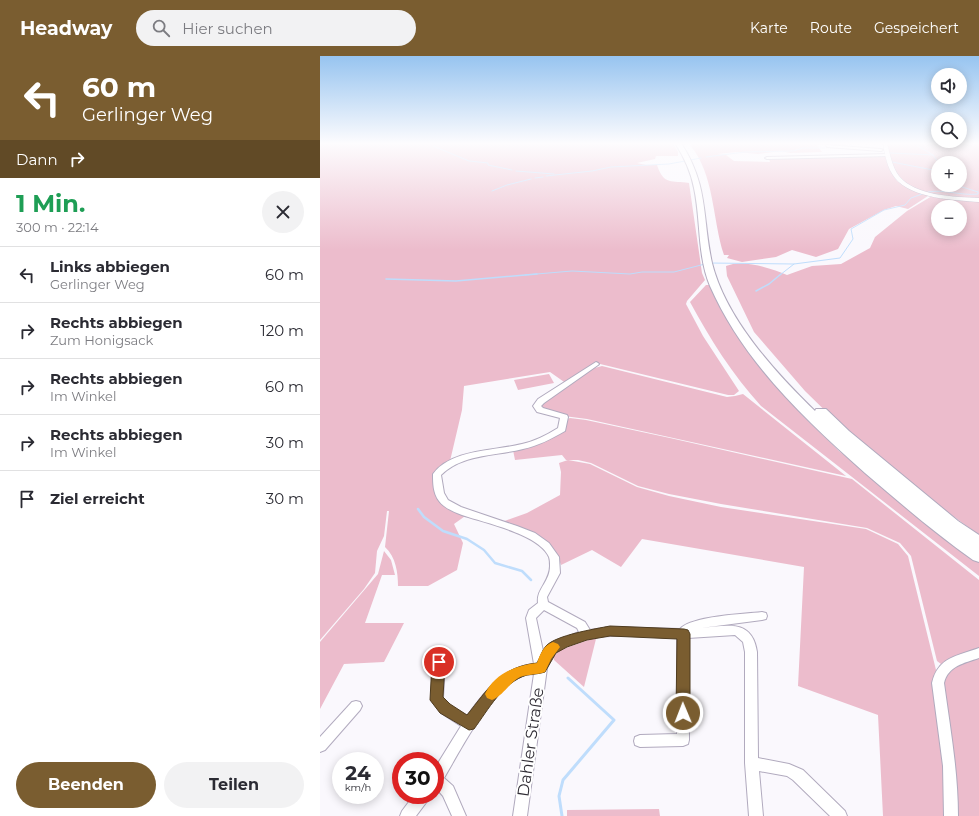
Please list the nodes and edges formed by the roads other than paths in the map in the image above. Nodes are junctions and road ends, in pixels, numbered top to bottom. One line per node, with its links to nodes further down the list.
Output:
1 (697, 178): 4 (highway)
2 (899, 178): 3 (street)
3 (979, 200)
4 (715, 274): 6 (highway); 7 (highway)
5 (596, 364): 8 (street, Dahler Straße)
6 (979, 543)
7 (979, 556)
8 (543, 604): 11 (street); 14 (street, Dahler Straße)
9 (762, 616): 10 (street)
10 (684, 634): 11 (street); 17 (street); 19 (street)
11 (587, 635): 14 (street)
12 (979, 653): 28 (street)
13 (439, 662): 16 (street)
14 (541, 668): 16 (street); 25 (street, Dahler Straße)
15 (356, 706): 18 (street)
16 (469, 724): 20 (street)
17 (640, 741)
18 (320, 746)
19 (752, 763): 26 (street); 27 (street)
20 (444, 765)
21 (444, 788): 24 (street)
22 (416, 804): 23 (street)
23 (407, 816)
24 (459, 816)
25 (520, 816)
26 (756, 816)
27 (840, 816)
28 (951, 816)

